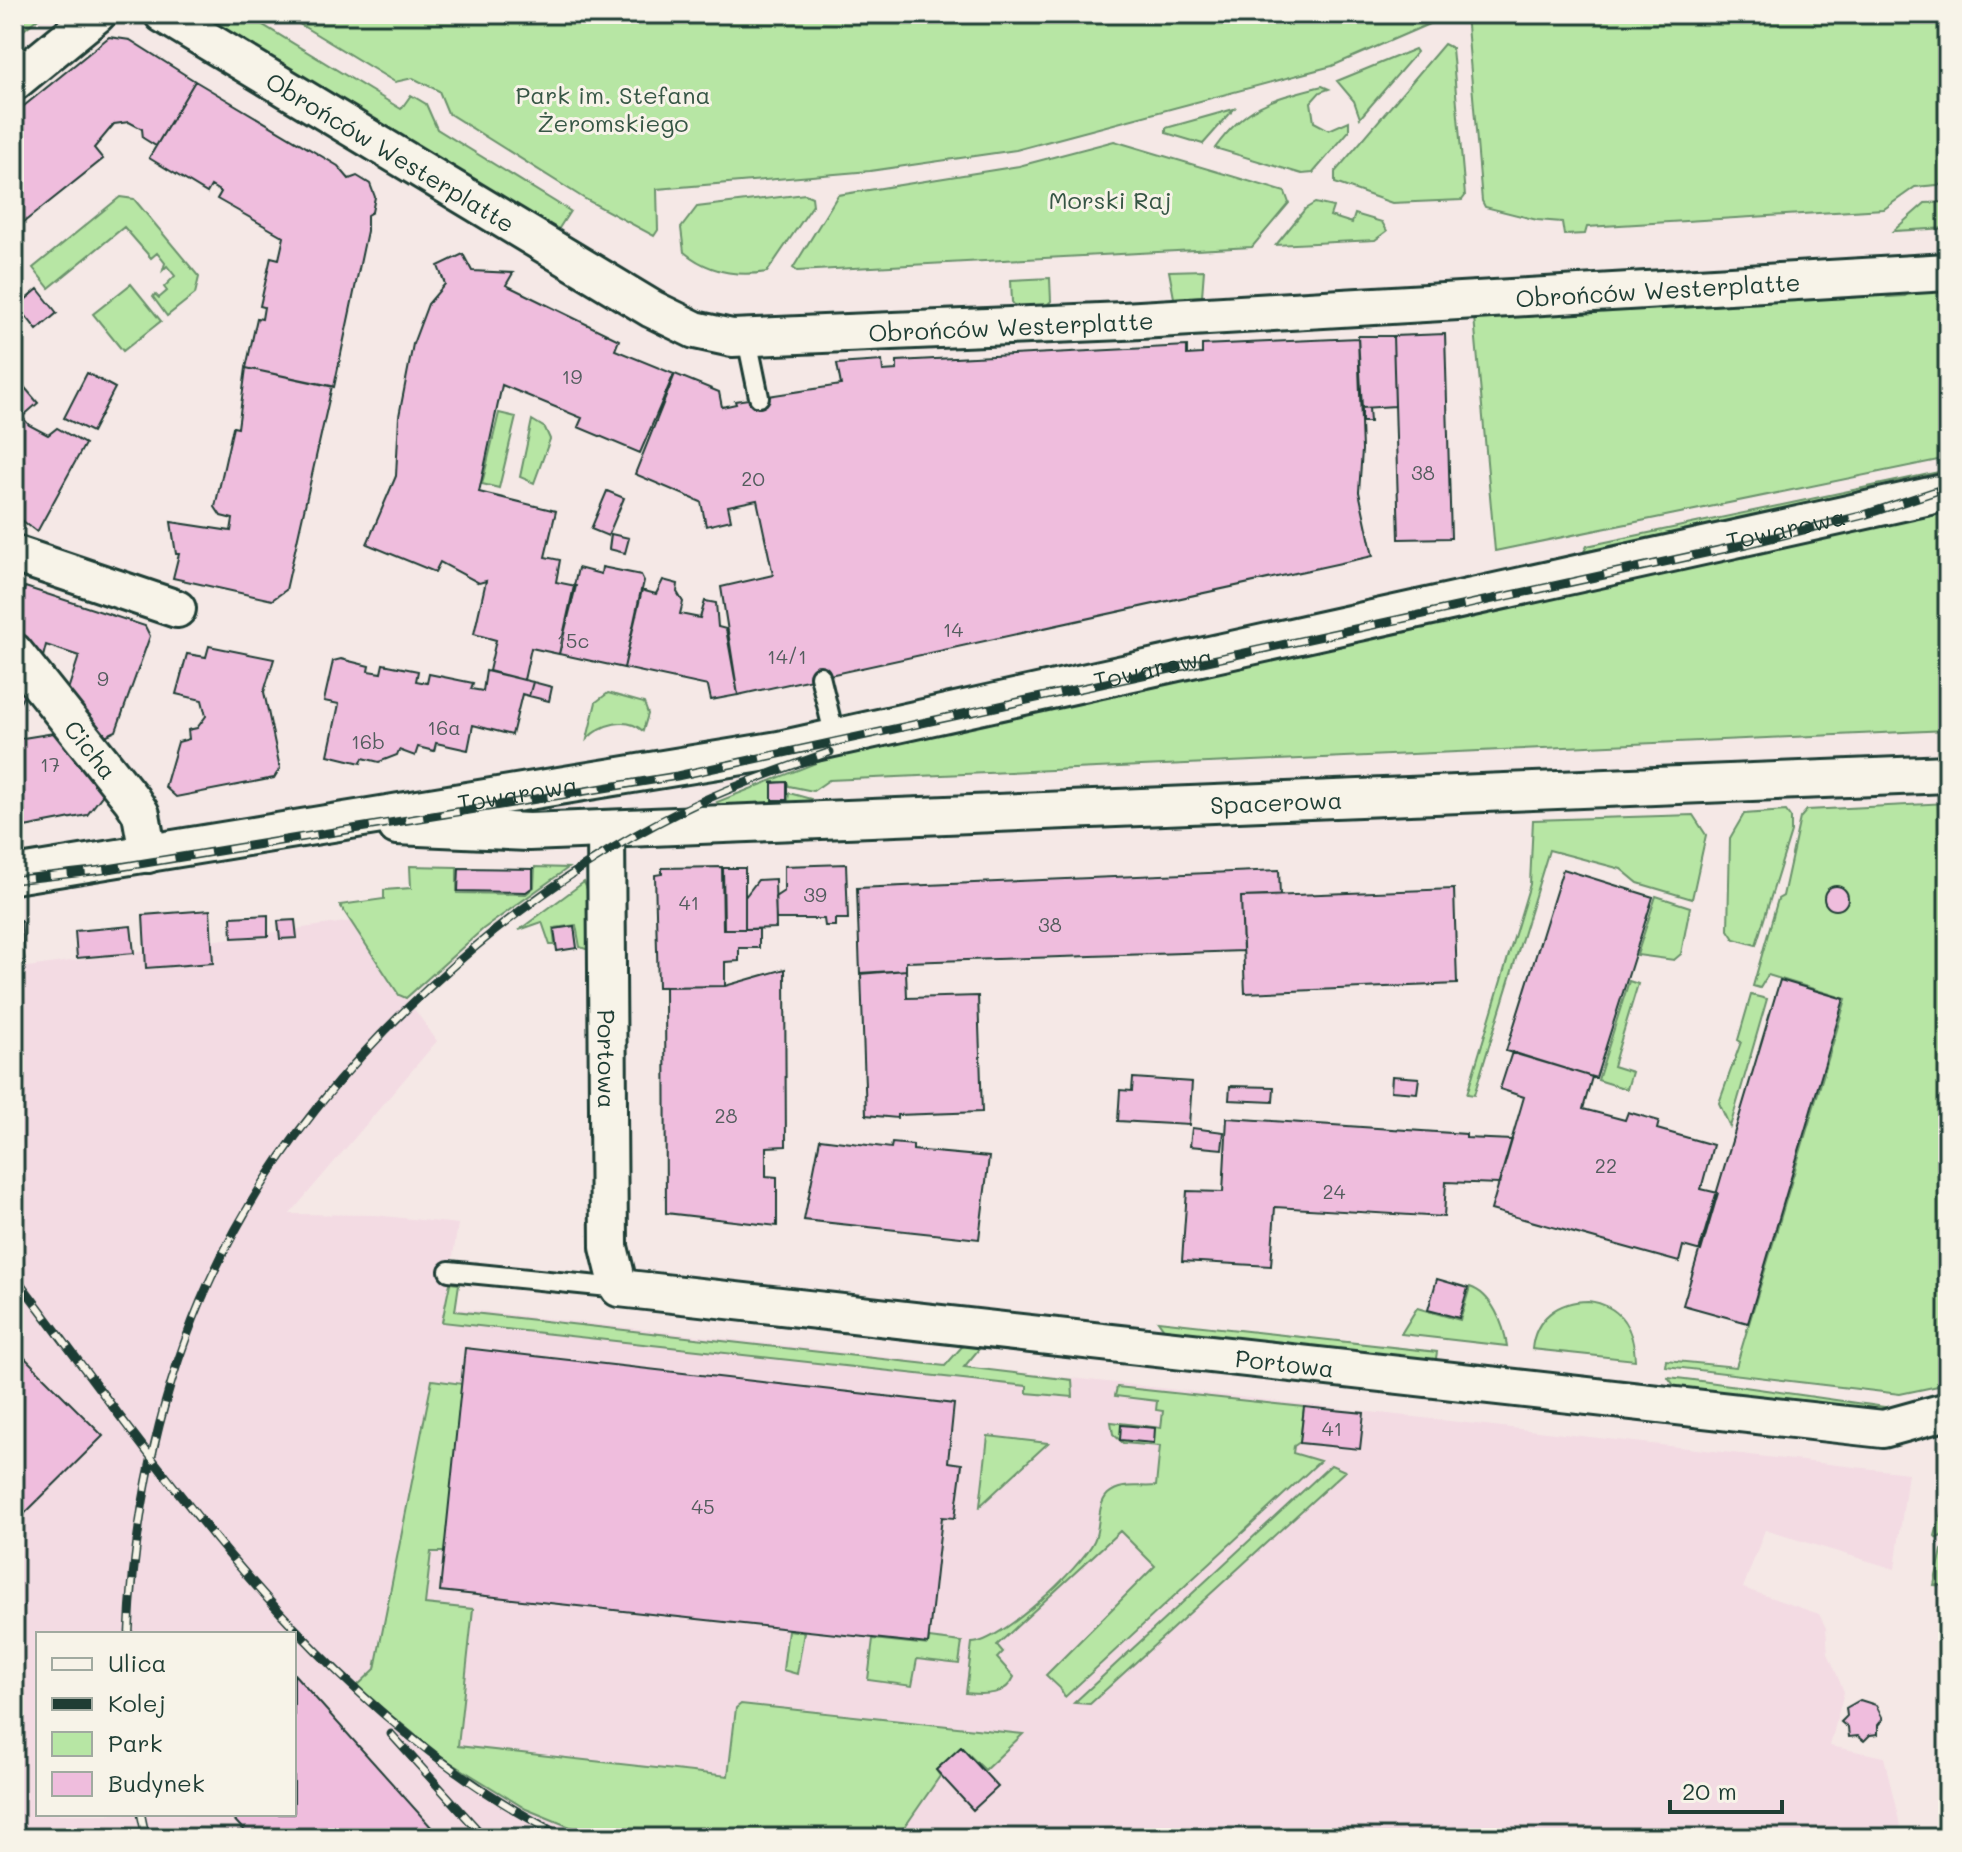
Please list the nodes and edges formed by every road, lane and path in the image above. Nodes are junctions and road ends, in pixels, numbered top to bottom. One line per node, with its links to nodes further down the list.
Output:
1 (97, 14): 3 (street)
2 (163, 14): 5 (street, Obrońców Westerplatte)
3 (14, 82)
4 (1948, 272): 5 (street, Obrońców Westerplatte)
5 (747, 339): 6 (lane)
6 (759, 397)
7 (1948, 492): 12 (street, Towarowa)
8 (14, 555): 9 (street)
9 (177, 609)
10 (14, 652): 18 (street, Cicha)
11 (820, 676): 12 (lane)
12 (835, 738): 13 (street, Towarowa)
13 (667, 768): 15 (street, Towarowa); 16 (street)
14 (1948, 774): 16 (street, Spacerowa)
15 (352, 821): 17 (street, Towarowa); 18 (street, Towarowa)
16 (672, 825): 17 (street, Spacerowa)
17 (606, 829): 21 (street, Portowa)
18 (146, 846): 19 (street, Towarowa)
19 (14, 875)
20 (449, 1271): 21 (lane, Portowa)
21 (619, 1288): 22 (street, Portowa)
22 (1948, 1411)

